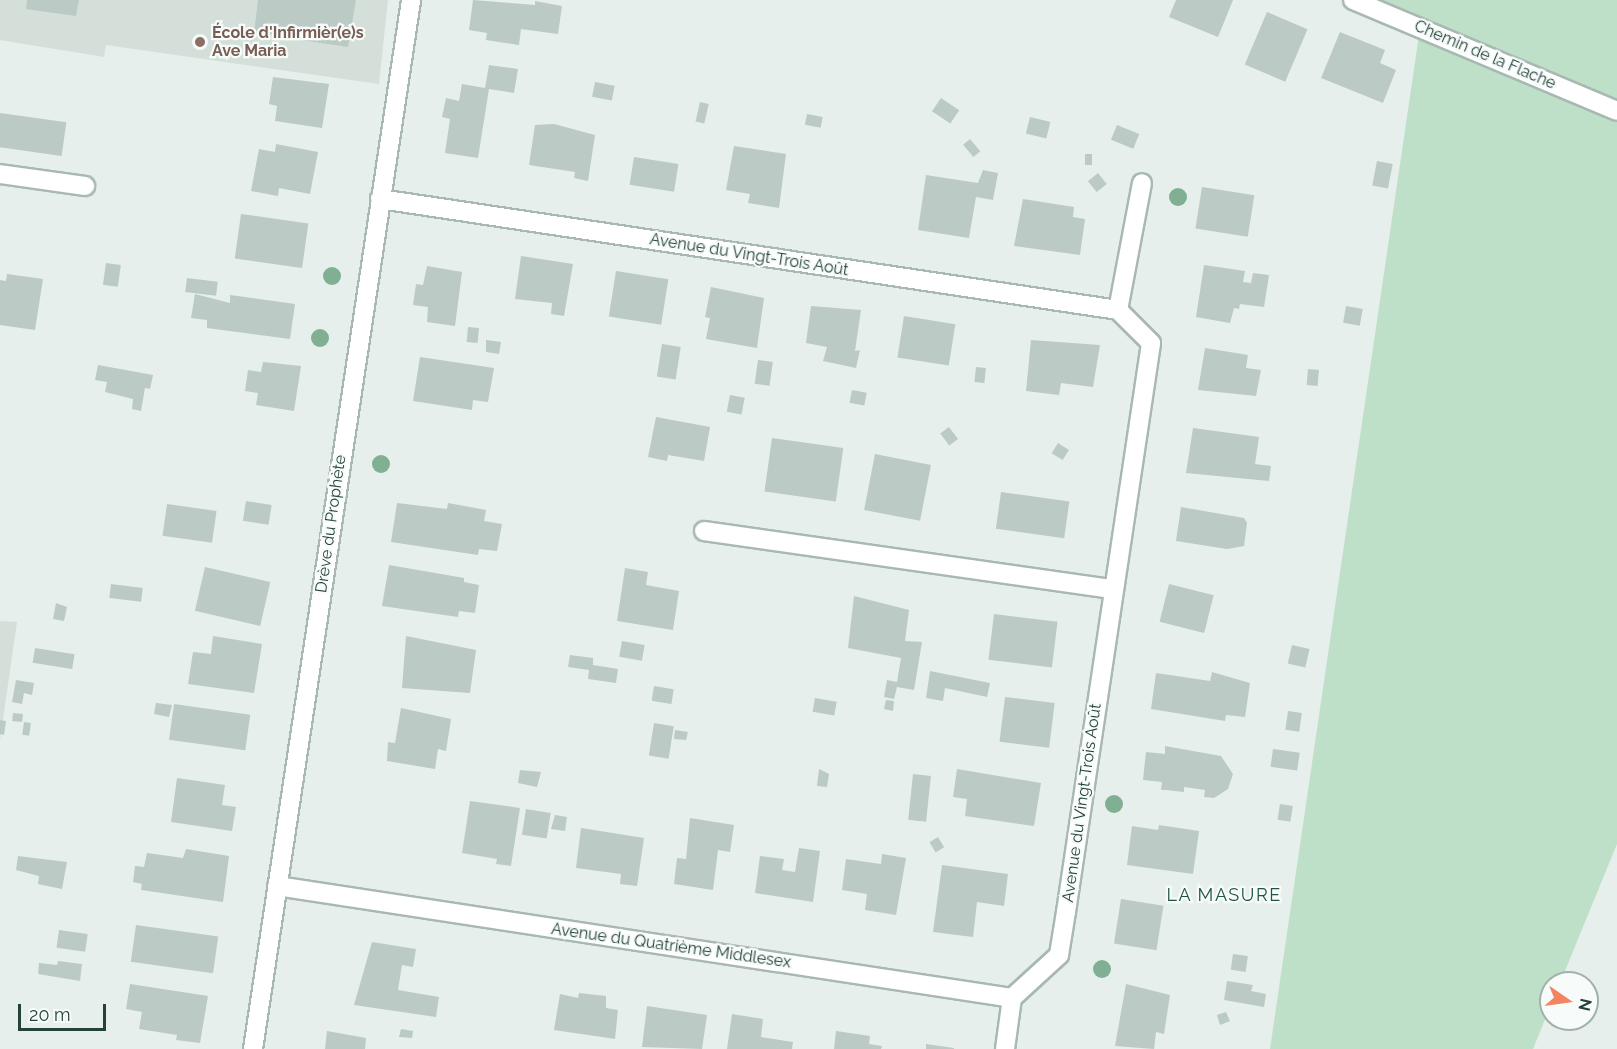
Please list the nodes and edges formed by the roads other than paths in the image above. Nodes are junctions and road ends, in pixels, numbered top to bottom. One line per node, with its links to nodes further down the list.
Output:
1 (411, 0): 7 (street, Drève du Prophète)
2 (1353, 0): 3 (street, Chemin de la Flache)
3 (1617, 111)
4 (0, 174): 6 (street)
5 (1142, 183): 8 (street)
6 (85, 186)
7 (380, 199): 8 (street, Avenue du Vingt-Trois Août); 11 (street, Drève du Prophète)
8 (1118, 310): 10 (street, Avenue du Vingt-Trois Août)
9 (704, 531): 10 (street)
10 (1114, 589): 12 (street, Avenue du Vingt-Trois Août)
11 (277, 886): 12 (street, Avenue du Quatrième Middlesex); 13 (street, Drève du Prophète)
12 (1012, 998): 14 (street)
13 (253, 1049)
14 (1005, 1049)

